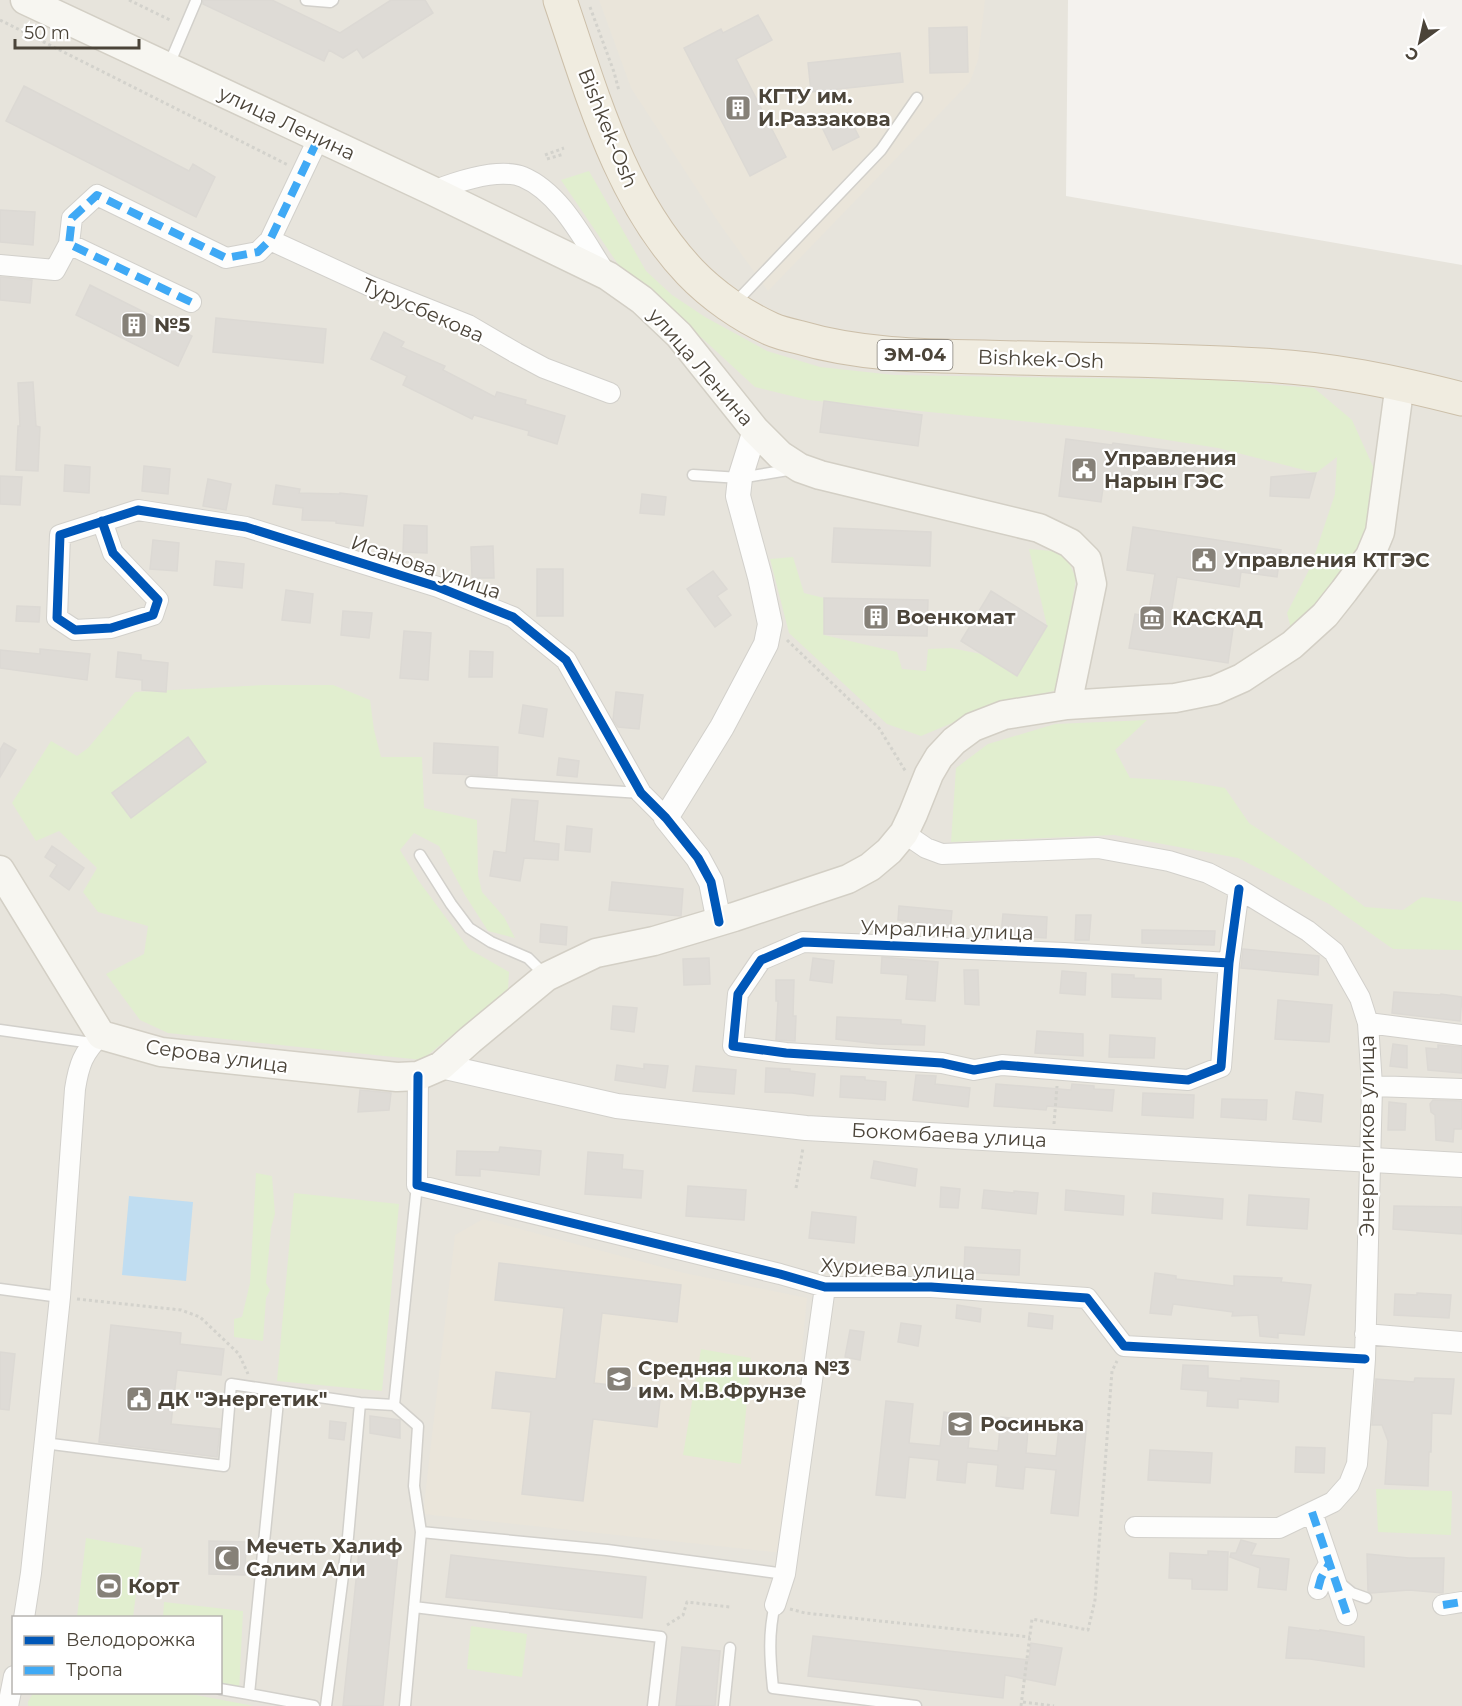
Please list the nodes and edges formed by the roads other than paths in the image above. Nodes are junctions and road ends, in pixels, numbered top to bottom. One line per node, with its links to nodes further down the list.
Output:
1 (25, 0): 6 (main road, улица Ленина)
2 (306, 0): 3 (lane)
3 (333, 0)
4 (560, 0): 15 (highway, Bishkek-Osh / ЭМ-04)
5 (196, 1): 6 (lane)
6 (168, 67): 8 (main road, улица Ленина)
7 (917, 98): 15 (lane)
8 (319, 137): 9 (main road, улица Ленина); 10 (street)
9 (433, 190): 13 (main road, улица Ленина); 13 (street)
10 (270, 240): 11 (street); 17 (street, Турусбекова)
11 (69, 244): 12 (street); 14 (street)
12 (0, 265)
13 (608, 276): 19 (main road, улица Ленина)
14 (191, 302)
15 (732, 307): 16 (highway, Bishkek-Osh / ЭМ-04)
16 (1400, 383): 18 (highway, Bishkek-Osh / ЭМ-04); 24 (main road)
17 (610, 393)
18 (1462, 399)
19 (755, 430): 20 (main road, улица Ленина); 22 (street)
20 (800, 468): 22 (lane); 24 (main road, улица Ленина)
21 (693, 475): 22 (lane)
22 (740, 478): 27 (street)
23 (102, 521): 23 (street, Исанова улица); 26 (street, Исанова улица)
24 (1067, 705): 28 (main road)
25 (471, 782): 26 (lane)
26 (641, 793): 27 (street, Исанова улица)
27 (666, 818): 32 (street, Исанова улица)
28 (903, 833): 31 (street, Энергетиков улица); 32 (main road)
29 (420, 855): 34 (lane)
30 (4, 886): 38 (main road)
31 (1239, 889): 33 (street); 35 (street, Энергетиков улица)
32 (719, 922): 34 (main road)
33 (1229, 963): 33 (street, Умралина улица)
34 (546, 976): 39 (main road)
35 (1368, 1023): 37 (street); 40 (street, Энергетиков улица)
36 (0, 1030): 38 (lane)
37 (1462, 1035)
38 (97, 1039): 39 (main road, Серова улица); 47 (street)
39 (430, 1071): 42 (street, Бокомбаева улица); 44 (street)
40 (1372, 1086): 41 (street); 42 (street, Энергетиков улица)
41 (1462, 1089)
42 (1369, 1160): 43 (street, Бокомбаева улица); 48 (street, Энергетиков улица)
43 (1462, 1165)
44 (417, 1185): 45 (street, Хуриева улица); 53 (lane)
45 (825, 1287): 50 (street, Хуриева улица); 58 (street)
46 (0, 1289): 47 (lane)
47 (60, 1297): 54 (street)
48 (1365, 1334): 49 (street); 50 (street, Энергетиков улица)
49 (1462, 1342)
50 (1365, 1359): 55 (street, Энергетиков улица)
51 (279, 1391): 52 (lane); 54 (lane); 68 (lane)
52 (360, 1403): 53 (lane); 71 (lane)
53 (394, 1405): 57 (lane)
54 (44, 1443): 64 (street)
55 (1312, 1512): 56 (street, Энергетиков улица); 59 (street)
56 (1135, 1527)
57 (421, 1532): 58 (lane); 62 (lane)
58 (785, 1574): 61 (street)
59 (1328, 1577): 60 (lane); 63 (street)
60 (1366, 1598)
61 (775, 1605): 75 (lane)
62 (414, 1606): 72 (lane); 73 (lane)
63 (1347, 1615)
64 (24, 1616)
65 (730, 1648): 74 (lane)
66 (12, 1686): 69 (street)
67 (222, 1689): 68 (lane)
68 (249, 1694): 70 (lane)
69 (8, 1706)
70 (314, 1706)
71 (326, 1706)
72 (405, 1706)
73 (653, 1706)
74 (724, 1706)
75 (916, 1706)

